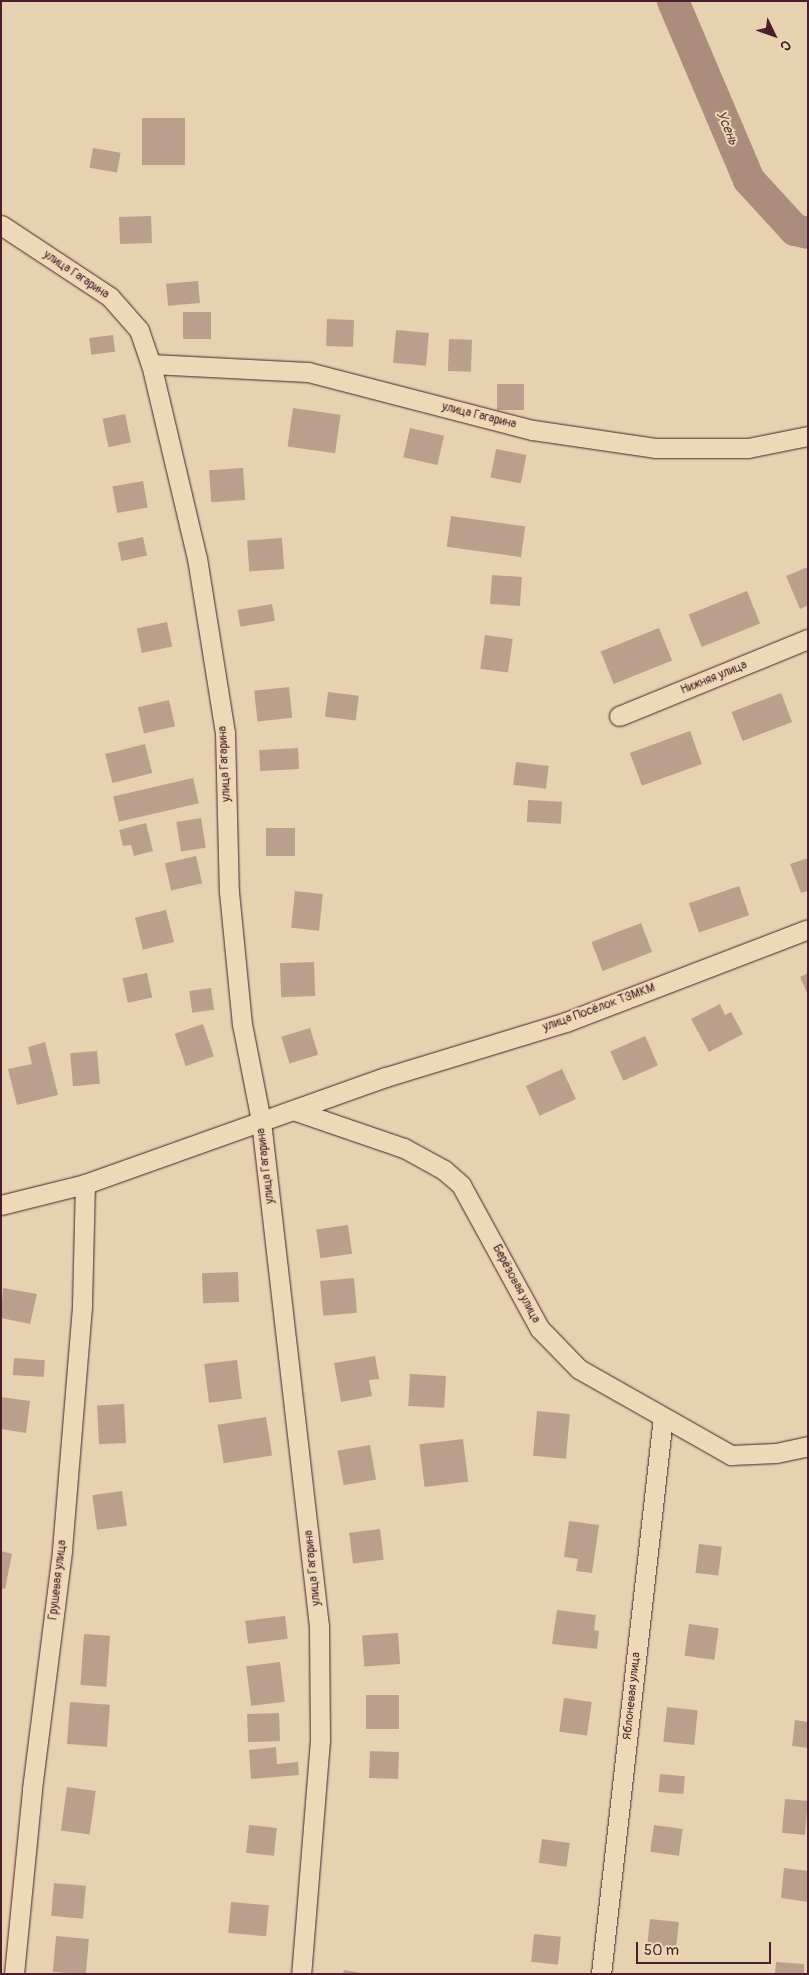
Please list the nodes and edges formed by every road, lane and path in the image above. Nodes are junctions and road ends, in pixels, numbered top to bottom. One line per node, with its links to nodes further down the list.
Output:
1 (1, 225): 2 (street, улица Гагарина)
2 (151, 364): 3 (street, улица Гагарина); 8 (street, улица Гагарина)
3 (808, 436)
4 (808, 639): 5 (street, Нижняя улица)
5 (619, 716)
6 (808, 929): 7 (street, улица Посёлок ТЗМКМ)
7 (293, 1110): 8 (street, улица Посёлок ТЗМКМ); 11 (street, Берёзовая улица)
8 (261, 1121): 9 (street, улица Посёлок ТЗМКМ); 14 (street, улица Гагарина)
9 (86, 1184): 10 (street, улица Посёлок ТЗМКМ); 13 (street, Грушевая улица)
10 (1, 1205)
11 (663, 1417): 12 (street, Берёзовая улица); 15 (street, Яблоневая улица)
12 (808, 1446)
13 (14, 1974)
14 (301, 1974)
15 (602, 1974)

